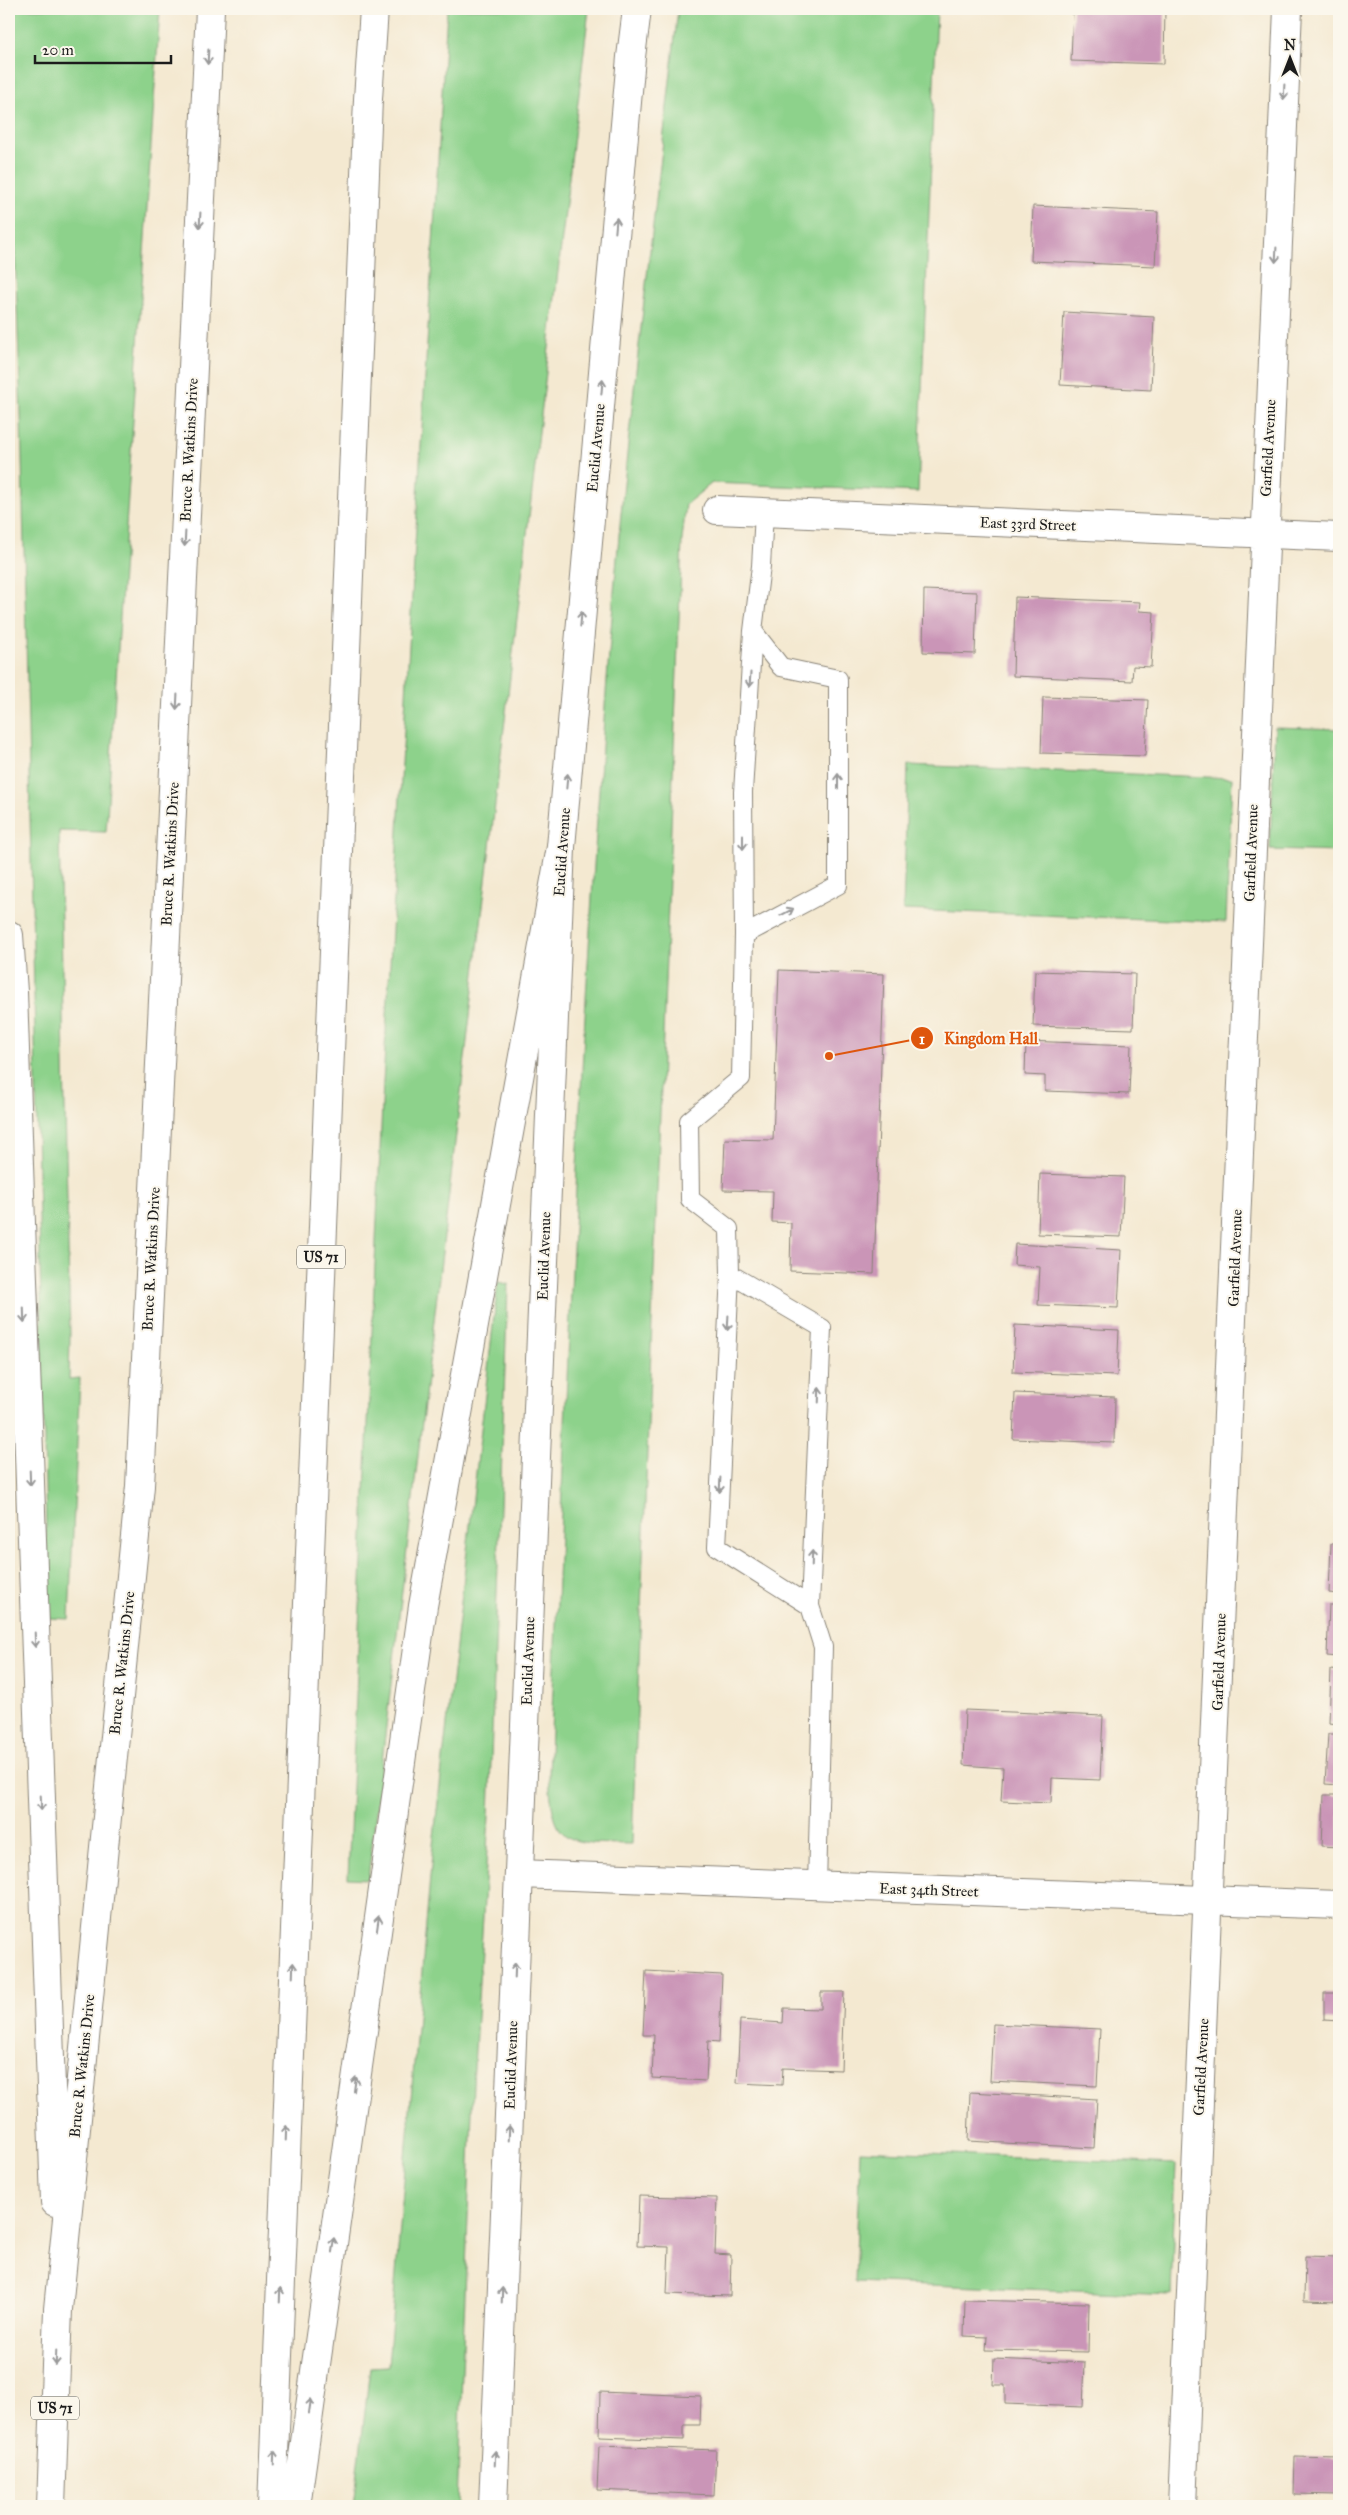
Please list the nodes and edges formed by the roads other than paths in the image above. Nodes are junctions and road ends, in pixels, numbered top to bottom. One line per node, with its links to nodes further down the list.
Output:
1 (210, 9): 19 (main road, Bruce R. Watkins Drive / US 71, one-way to 19)
2 (374, 9): 21 (main road, US 71, one-way to 2)
3 (637, 9): 10 (main road, Euclid Avenue, one-way to 3)
4 (1288, 9): 7 (main road, Garfield Avenue, one-way to 7)
5 (717, 510): 6 (main road, East 33rd Street)
6 (764, 513): 7 (main road, East 33rd Street); 9 (lane)
7 (1264, 534): 8 (main road, East 33rd Street); 17 (main road, Garfield Avenue)
8 (1339, 537)
9 (753, 631): 12 (lane, one-way to 12); 12 (lane, one-way to 9)
10 (561, 847): 15 (main road, Euclid Avenue); 22 (main road, one-way to 10)
11 (9, 934): 19 (main road, one-way to 19)
12 (744, 935): 13 (lane)
13 (730, 1274): 14 (lane, one-way to 14); 14 (lane, one-way to 13)
14 (810, 1606): 16 (lane)
15 (519, 1874): 16 (main road, East 34th Street); 23 (main road, Euclid Avenue, one-way to 15)
16 (817, 1886): 17 (main road, East 34th Street)
17 (1209, 1900): 18 (main road, East 34th Street); 24 (main road, Garfield Avenue)
18 (1339, 1905)
19 (58, 2309): 20 (main road, Bruce R. Watkins Drive / US 71, one-way to 20)
20 (51, 2506)
21 (272, 2506)
22 (296, 2506)
23 (493, 2506)
24 (1182, 2506)

